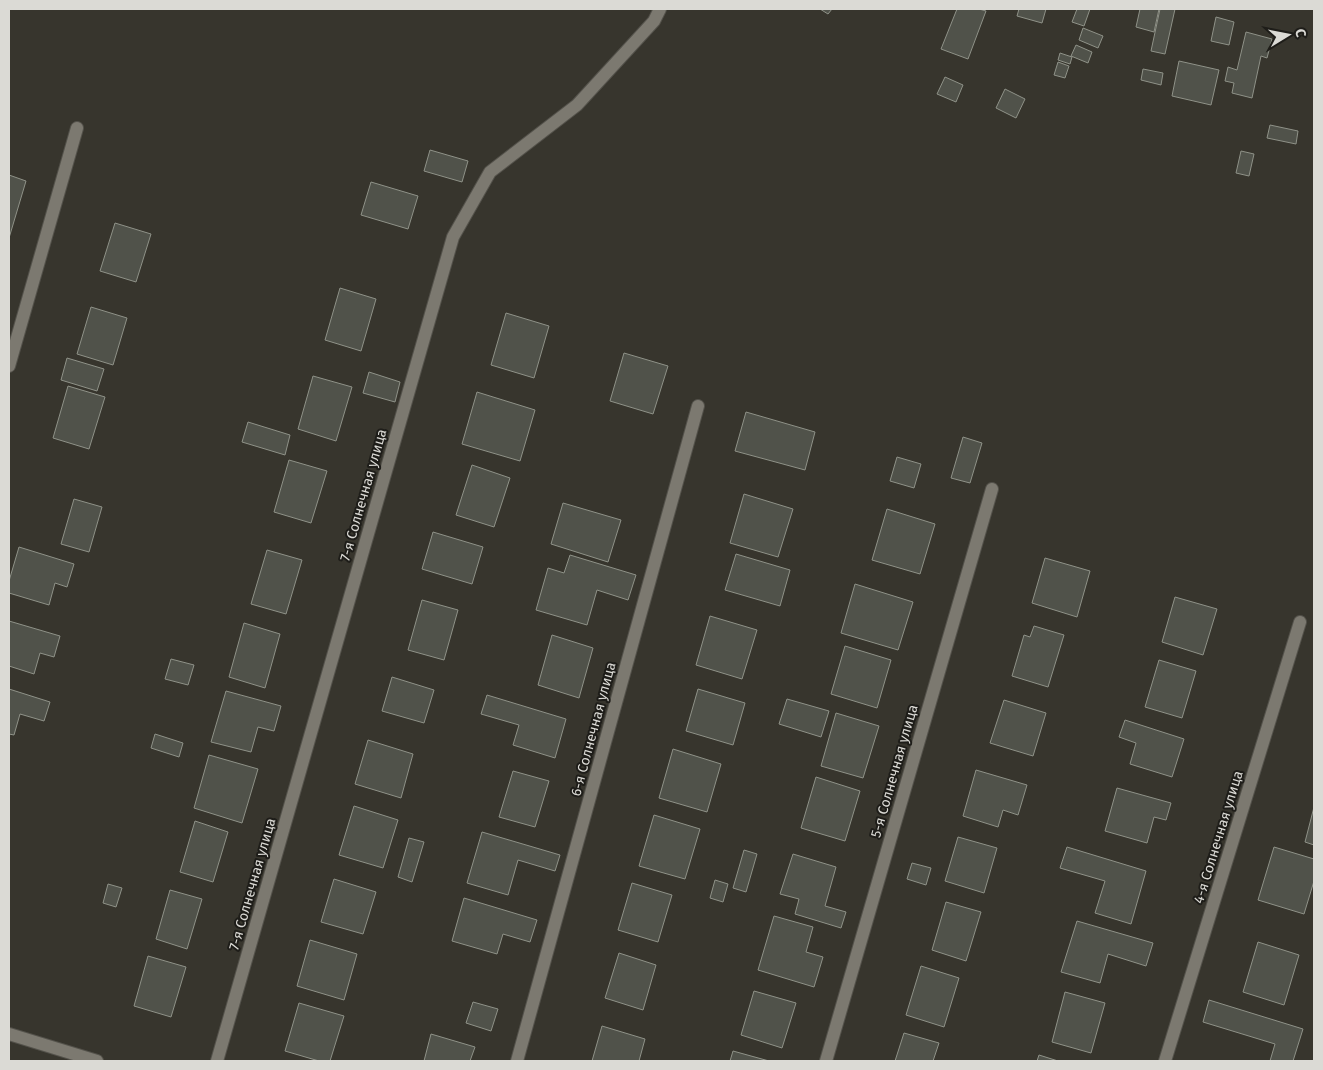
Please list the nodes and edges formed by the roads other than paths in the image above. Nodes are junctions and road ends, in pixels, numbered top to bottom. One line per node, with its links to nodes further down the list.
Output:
1 (660, 9): 9 (street, 7-я Солнечная улица)
2 (77, 128): 3 (street)
3 (9, 366)
4 (698, 406): 10 (street, 6-я Солнечная улица)
5 (992, 489): 11 (street, 5-я Солнечная улица)
6 (1300, 622): 12 (street, 4-я Солнечная улица)
7 (9, 1034): 8 (street)
8 (97, 1061)
9 (217, 1061)
10 (517, 1061)
11 (826, 1061)
12 (1165, 1061)

